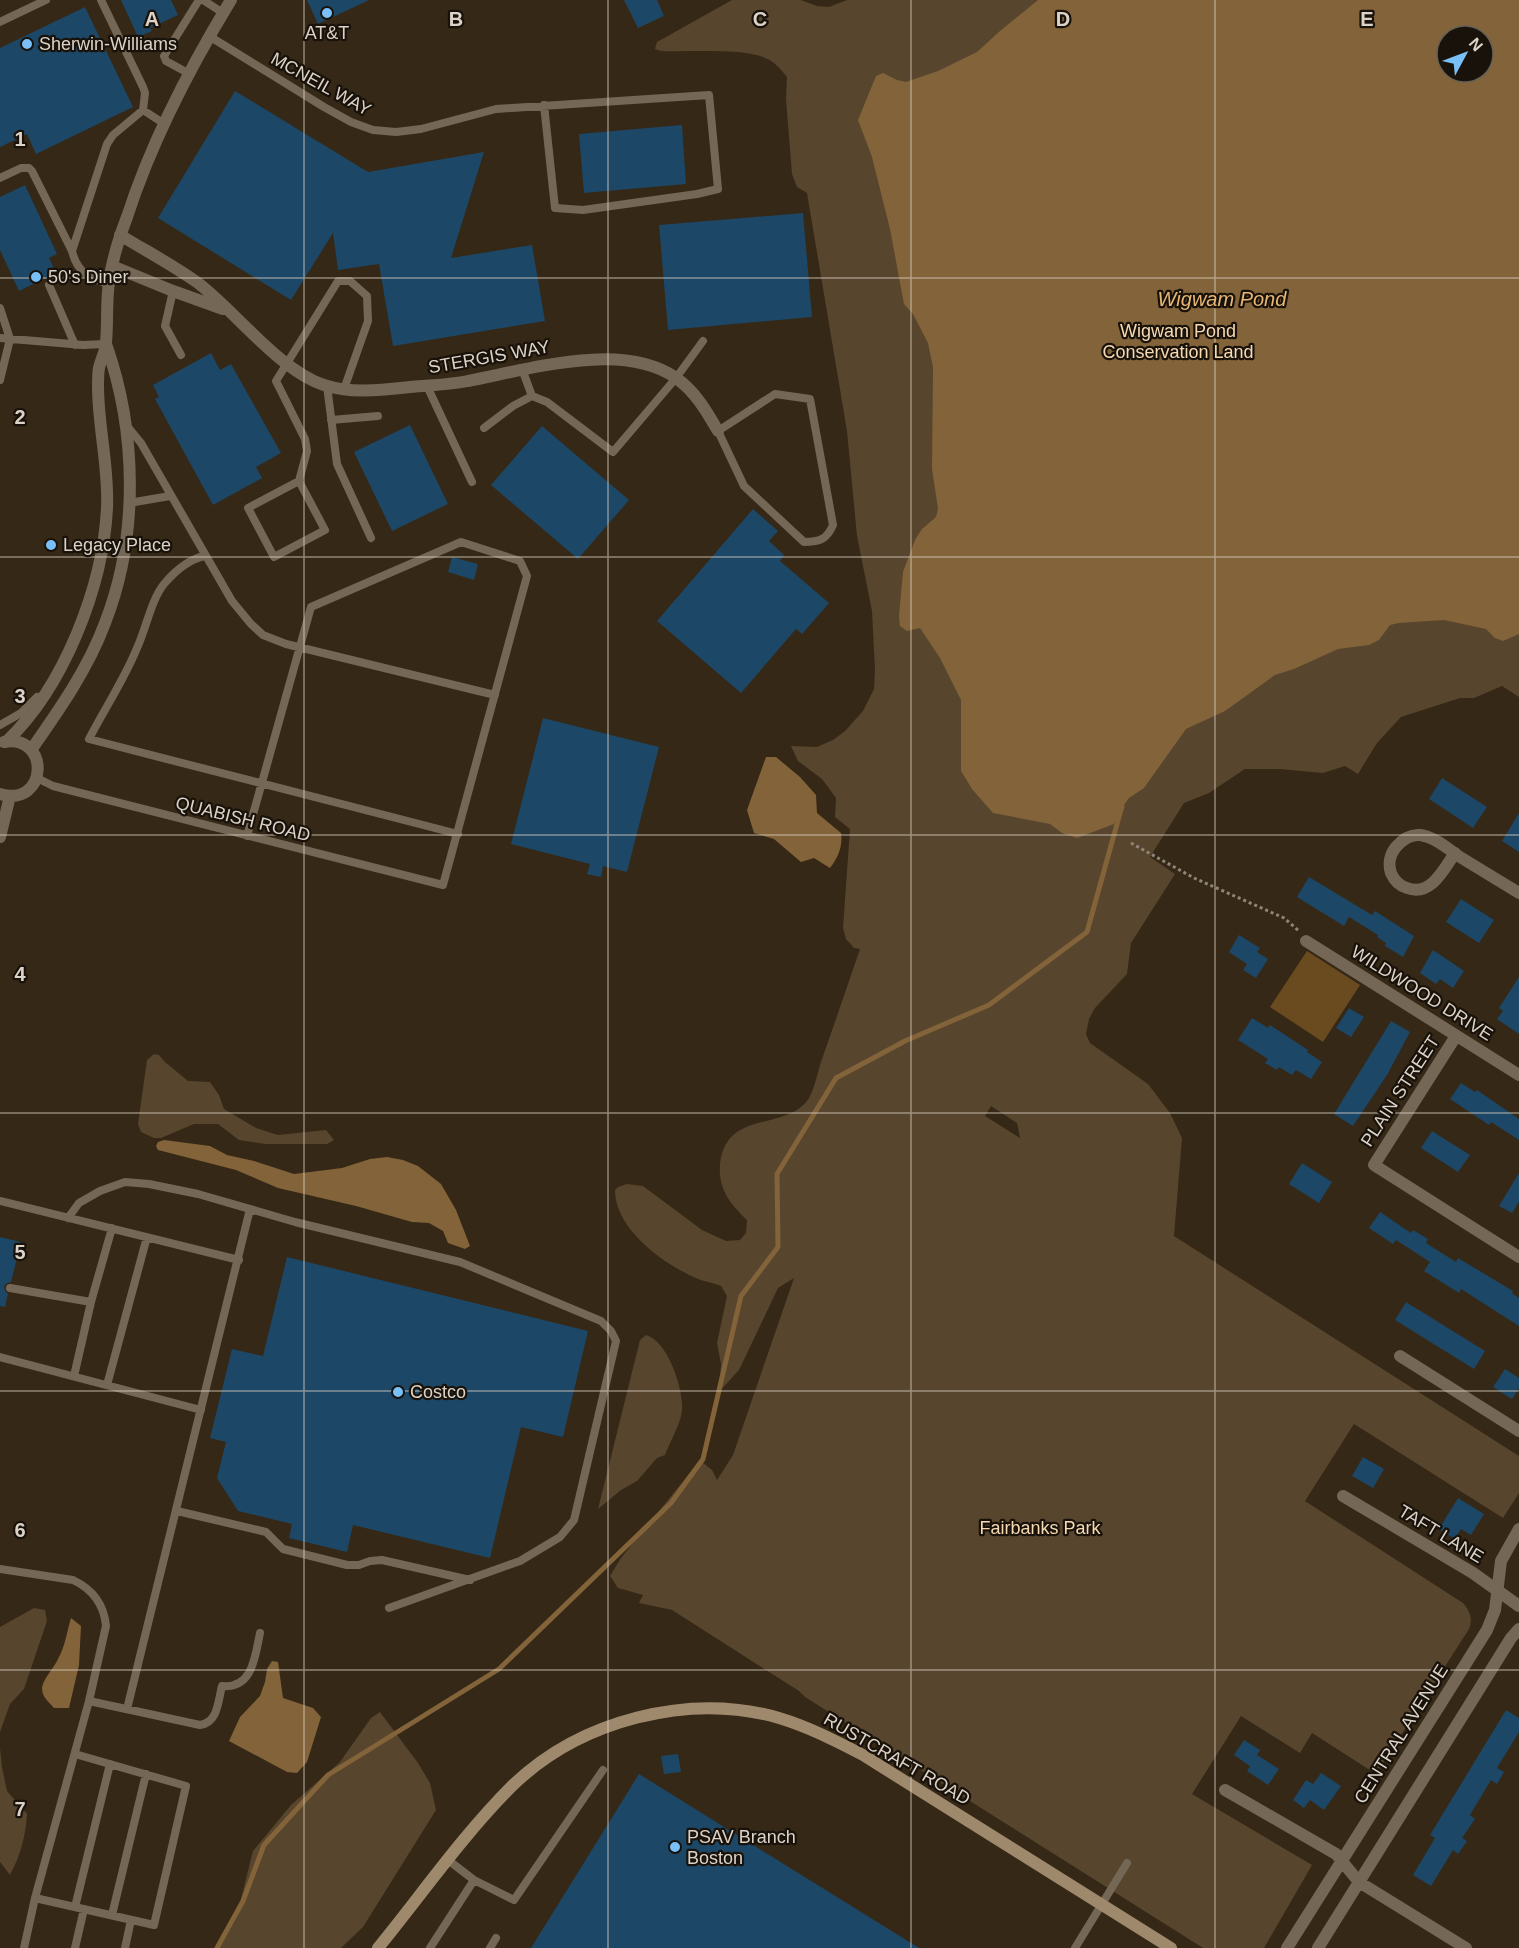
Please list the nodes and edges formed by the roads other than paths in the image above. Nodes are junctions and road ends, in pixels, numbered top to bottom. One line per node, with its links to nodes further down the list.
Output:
1 (46, 0): 6 (lane)
2 (101, 0): 10 (lane)
3 (201, 0): 5 (lane); 8 (lane)
4 (231, 0): 5 (street)
5 (223, 13): 7 (street)
6 (0, 22)
7 (209, 36): 8 (street); 9 (lane, MCNEIL WAY)
8 (188, 73): 11 (street)
9 (544, 105): 9 (lane, MCNEIL WAY)
10 (143, 110): 11 (lane); 14 (lane)
11 (163, 123): 13 (street)
12 (0, 178): 14 (lane)
13 (120, 235): 15 (street); 20 (street, STERGIS WAY)
14 (72, 251): 16 (lane)
15 (112, 266): 16 (street); 18 (street, STERGIS WAY)
16 (108, 284): 24 (street)
17 (49, 285): 25 (lane)
18 (172, 291): 20 (street, STERGIS WAY); 26 (lane)
19 (0, 308): 22 (lane)
20 (227, 310): 27 (street, STERGIS WAY)
21 (0, 338): 22 (lane)
22 (10, 339): 25 (lane); 30 (lane)
23 (704, 341): 29 (lane)
24 (106, 344): 25 (lane); 37 (street); 47 (street)
25 (75, 345)
26 (181, 356)
27 (287, 364): 31 (street, STERGIS WAY); 33 (lane); 40 (lane)
28 (522, 369): 29 (street, STERGIS WAY); 32 (street, STERGIS WAY); 34 (lane)
29 (676, 378): 34 (lane); 39 (street, STERGIS WAY)
30 (0, 380)
31 (327, 386): 33 (street, STERGIS WAY); 36 (lane)
32 (427, 386): 33 (street, STERGIS WAY); 41 (lane)
33 (344, 389)
34 (532, 396): 38 (lane)
35 (378, 416): 36 (lane)
36 (332, 420): 44 (lane)
37 (124, 423): 42 (lane); 43 (street)
38 (484, 428)
39 (718, 431): 39 (lane)
40 (298, 481): 40 (lane)
41 (472, 482)
42 (170, 496): 43 (lane); 45 (lane)
43 (129, 504): 51 (street)
44 (371, 538)
45 (205, 556): 46 (lane); 53 (lane)
46 (300, 646): 48 (lane); 48 (lane); 53 (lane)
47 (52, 680): 49 (lane); 50 (street)
48 (495, 695): 55 (lane)
49 (0, 725)
50 (3, 743): 51 (street)
51 (31, 750): 52 (street)
52 (37, 778): 54 (street); 56 (lane, QUABISH ROAD)
53 (262, 783): 55 (lane); 56 (lane)
54 (5, 795): 57 (street)
55 (458, 834): 56 (lane, QUABISH ROAD)
56 (247, 836)
57 (0, 837)
58 (1455, 853): 58 (street); 59 (street)
59 (1519, 893)
60 (1306, 941): 61 (street, WILDWOOD DRIVE)
61 (1456, 1036): 62 (street, WILDWOOD DRIVE); 68 (street, PLAIN STREET)
62 (1519, 1076)
63 (0, 1201): 65 (lane)
64 (250, 1209): 65 (lane); 69 (lane); 82 (lane)
65 (68, 1218): 66 (lane)
66 (111, 1228): 67 (lane); 71 (lane)
67 (147, 1237): 69 (lane); 75 (lane)
68 (1519, 1257)
69 (239, 1260): 76 (lane)
70 (10, 1288): 71 (lane)
71 (91, 1302): 74 (lane)
72 (1400, 1356): 77 (street)
73 (0, 1357): 74 (lane)
74 (74, 1376): 75 (lane)
75 (107, 1385): 76 (lane)
76 (201, 1410): 79 (lane)
77 (1519, 1431)
78 (1343, 1496): 83 (street, TAFT LANE)
79 (177, 1510): 82 (lane); 89 (lane)
80 (1519, 1529): 83 (street, CENTRAL AVENUE)
81 (0, 1569): 88 (lane)
82 (471, 1580): 85 (lane)
83 (1497, 1590): 84 (street, TAFT LANE); 96 (street, CENTRAL AVENUE)
84 (1519, 1606)
85 (389, 1608)
86 (1519, 1629): 99 (street)
87 (260, 1633): 89 (lane)
88 (89, 1701): 89 (lane); 90 (lane)
89 (127, 1709)
90 (75, 1754): 91 (lane); 100 (lane)
91 (110, 1764): 93 (lane); 102 (lane)
92 (603, 1770): 98 (lane)
93 (146, 1774): 104 (lane); 105 (lane)
94 (1225, 1790): 96 (street)
95 (448, 1860): 98 (lane); 101 (main road, RUSTCRAFT ROAD); 110 (main road, RUSTCRAFT ROAD)
96 (1343, 1862): 99 (street); 115 (street, CENTRAL AVENUE)
97 (1127, 1863): 101 (lane)
98 (474, 1880): 111 (lane)
99 (1359, 1882): 116 (street); 117 (street)
100 (35, 1898): 102 (lane); 107 (lane)
101 (1102, 1905): 113 (lane); 114 (main road, RUSTCRAFT ROAD)
102 (75, 1907): 103 (lane)
103 (84, 1909): 104 (lane); 108 (lane)
104 (112, 1915): 105 (lane)
105 (131, 1920): 109 (lane)
106 (496, 1938): 112 (lane)
107 (24, 1948)
108 (75, 1948)
109 (124, 1948)
110 (378, 1948)
111 (430, 1948)
112 (490, 1948)
113 (1075, 1948)
114 (1171, 1948)
115 (1287, 1948)
116 (1318, 1948)
117 (1466, 1948)

